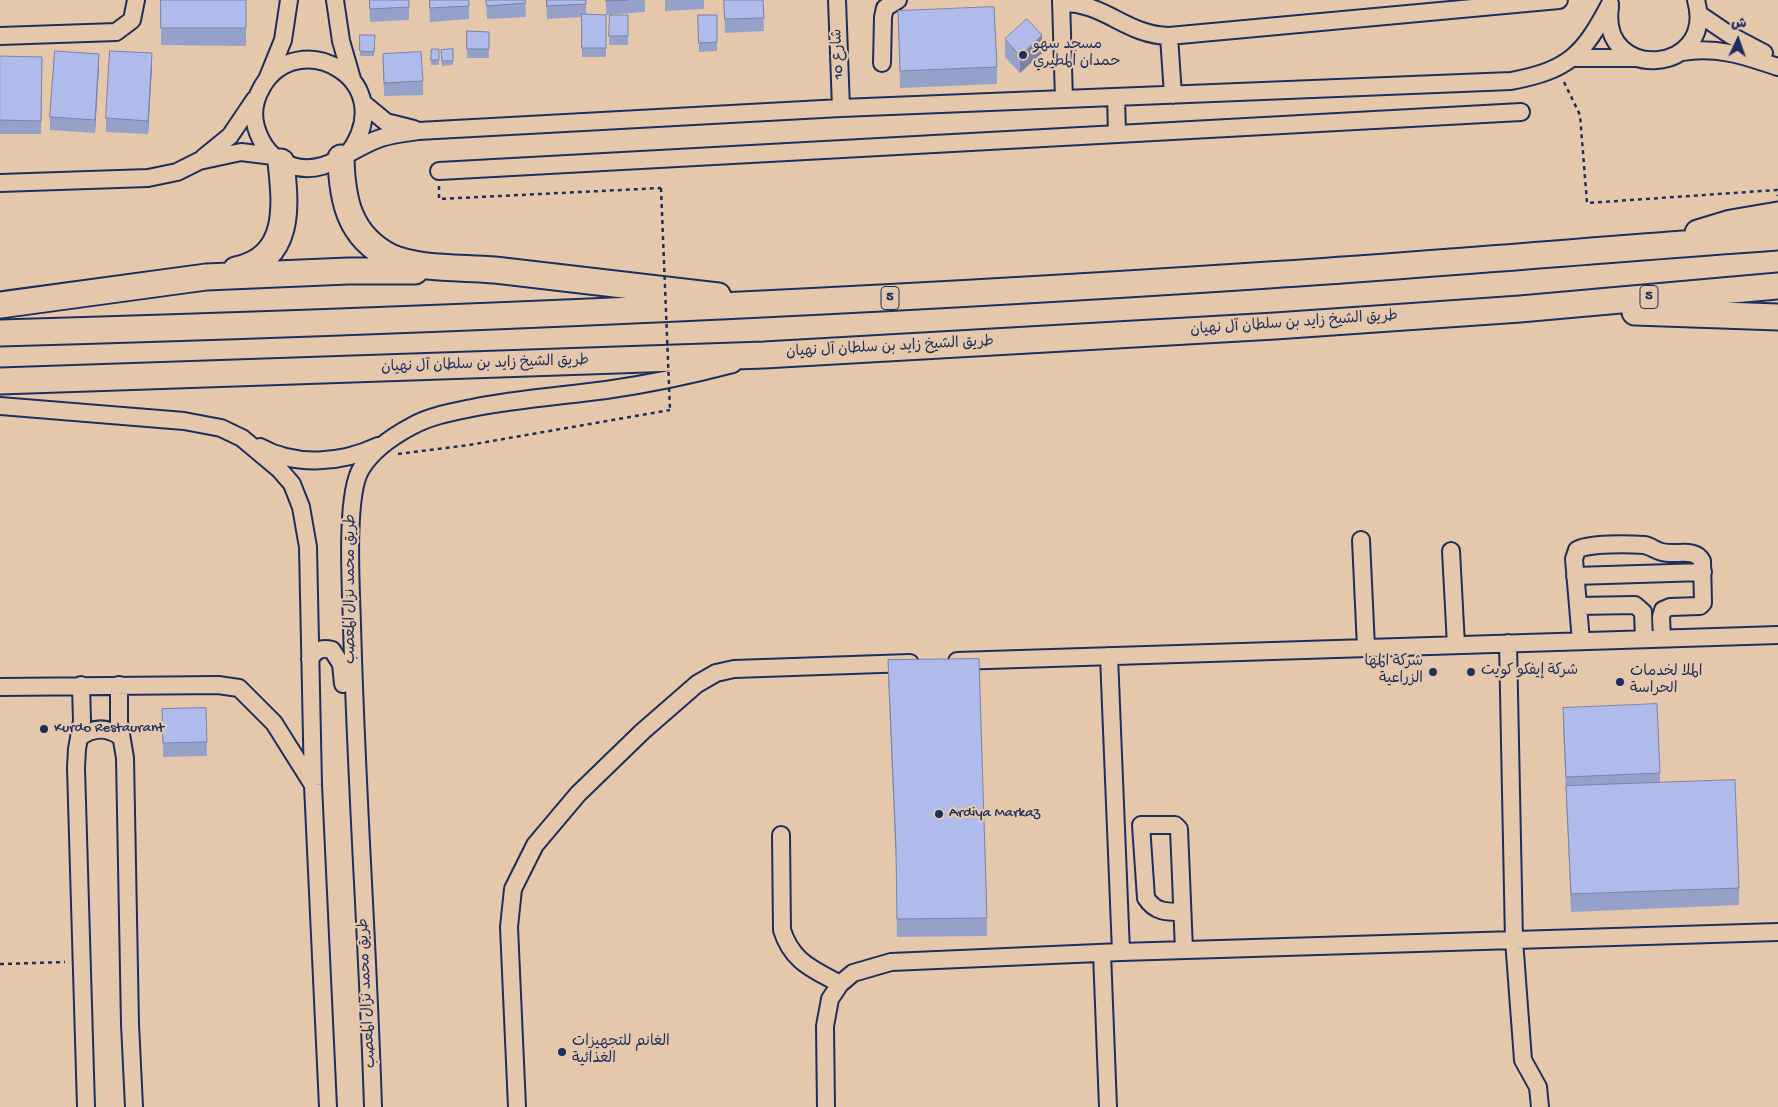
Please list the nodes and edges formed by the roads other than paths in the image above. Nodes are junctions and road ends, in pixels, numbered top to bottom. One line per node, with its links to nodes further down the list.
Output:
1 (136, 0): 10 (street)
2 (290, 0): 18 (street)
3 (335, 0): 19 (street)
4 (837, 0): 25 (street, شارع 10)
5 (898, 0): 16 (street)
6 (1559, 0): 11 (street)
7 (1061, 2): 11 (street); 23 (street)
8 (1611, 2): 13 (street); 14 (street)
9 (1697, 7): 12 (street); 15 (street)
10 (0, 36)
11 (1169, 36): 20 (street)
12 (1682, 52): 14 (street); 17 (street)
13 (1573, 58): 14 (street); 20 (street)
14 (1635, 58)
15 (1778, 58)
16 (882, 63)
17 (1778, 68)
18 (267, 78): 19 (street); 21 (street)
19 (352, 79): 24 (street)
20 (1172, 95): 22 (street)
21 (257, 97): 30 (street); 31 (street)
22 (1116, 97): 23 (street); 28 (street)
23 (1064, 99): 25 (street)
24 (363, 103): 27 (street); 29 (street)
25 (841, 108): 27 (street)
26 (1521, 112): 28 (street)
27 (418, 131): 29 (street)
28 (1117, 134): 32 (street)
29 (344, 156): 30 (street); 39 (highway)
30 (277, 159): 31 (street); 40 (highway)
31 (199, 161): 33 (street)
32 (439, 171)
33 (0, 183)
34 (1778, 198): 36 (highway)
35 (1778, 215): 36 (highway)
36 (1751, 218): 38 (highway)
37 (1778, 238): 38 (highway, 5)
38 (1673, 244): 42 (highway, 5)
39 (493, 270): 40 (highway); 42 (highway)
40 (206, 277): 43 (highway)
41 (1778, 286): 44 (highway, طريق الشيخ زايد بن سلطان آل نهيان / 5)
42 (785, 304): 46 (highway, 5)
43 (0, 305)
44 (1520, 309): 45 (highway); 47 (highway, طريق الشيخ زايد بن سلطان آل نهيان / 5)
45 (1778, 316)
46 (0, 333)
47 (764, 355): 48 (highway, طريق الشيخ زايد بن سلطان آل نهيان / 5); 51 (street, طريق محمد نزال المعصب)
48 (0, 381)
49 (0, 406): 50 (street)
50 (242, 438): 51 (street); 65 (street)
51 (385, 443): 74 (street, طريق محمد نزال المعصب)
52 (1361, 540): 63 (street)
53 (1451, 551): 62 (street)
54 (1703, 572): 55 (street); 55 (street); 58 (street)
55 (1575, 576): 56 (street)
56 (1578, 606): 59 (street); 60 (street)
57 (1778, 635): 58 (street)
58 (1662, 638): 59 (street)
59 (1644, 639): 60 (street)
60 (1581, 641): 61 (street)
61 (1508, 643): 62 (street); 78 (street)
62 (1456, 645): 63 (street)
63 (1366, 648): 64 (street)
64 (1109, 656): 72 (street); 87 (street)
65 (310, 659): 71 (street); 74 (street)
66 (81, 685): 67 (street); 68 (street); 69 (street)
67 (119, 685): 70 (street); 71 (street)
68 (0, 687)
69 (79, 738): 70 (street); 83 (street)
70 (121, 738): 84 (street)
71 (313, 786): 85 (street)
72 (1116, 825): 73 (street); 80 (street)
73 (1141, 825): 76 (street); 76 (street)
74 (359, 833): 86 (street, طريق محمد نزال المعصب)
75 (781, 835): 82 (street)
76 (1182, 912): 79 (street)
77 (1778, 932): 78 (street)
78 (1514, 940): 79 (street); 90 (street)
79 (1184, 950): 80 (street)
80 (1121, 952): 81 (street)
81 (1102, 953): 82 (street); 89 (street)
82 (840, 984): 88 (street)
83 (86, 1107)
84 (134, 1107)
85 (328, 1107)
86 (373, 1107)
87 (517, 1107)
88 (826, 1107)
89 (1108, 1107)
90 (1540, 1107)

